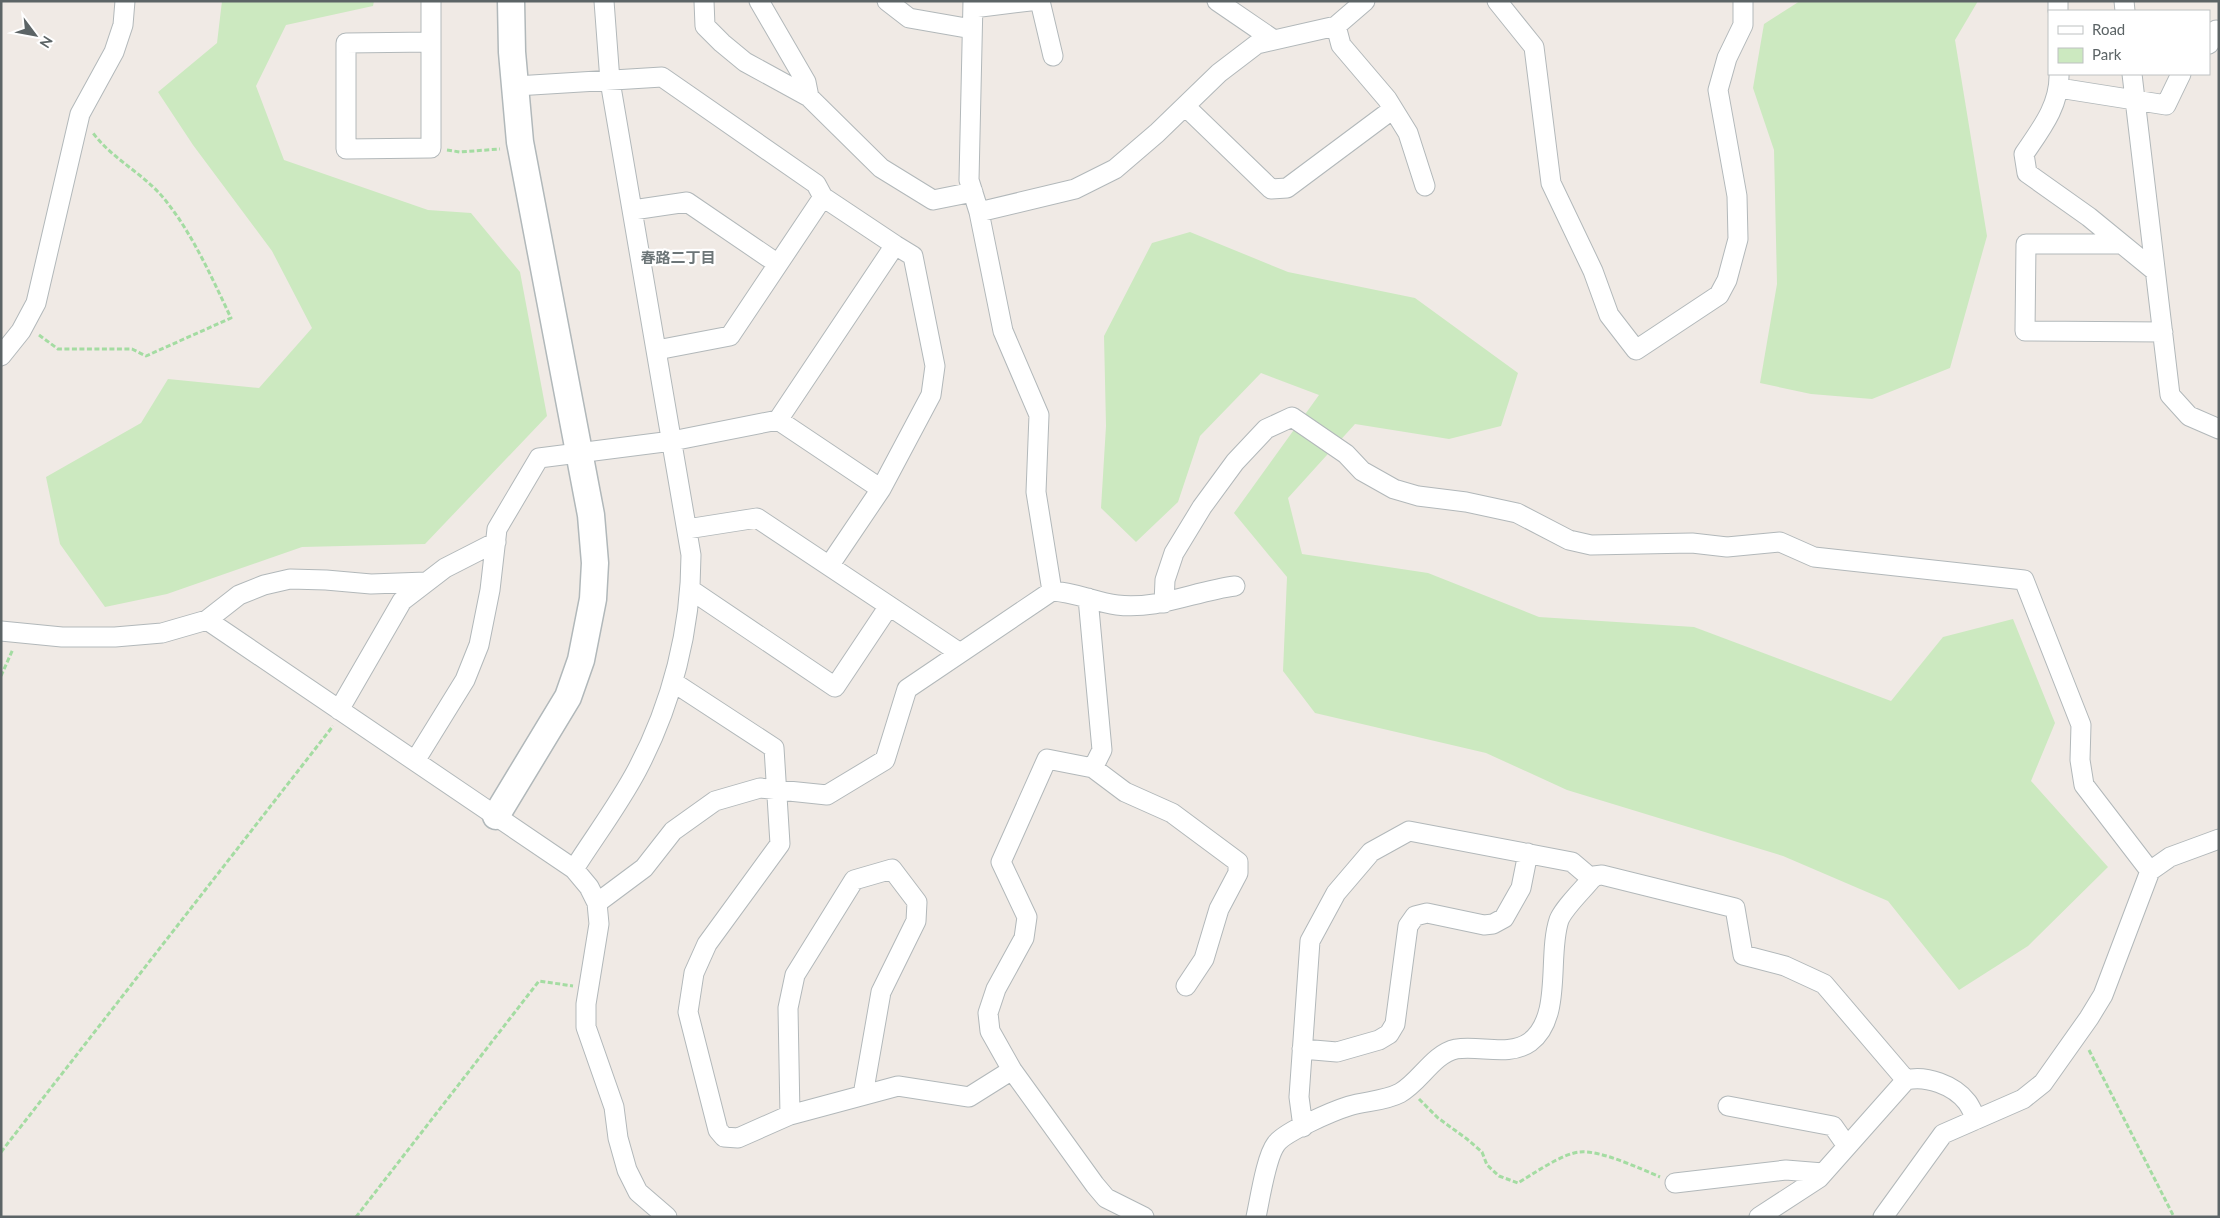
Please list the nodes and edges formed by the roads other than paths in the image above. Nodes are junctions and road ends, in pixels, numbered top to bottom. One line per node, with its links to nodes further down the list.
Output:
1 (125, 1): 40 (street)
2 (431, 1): 18 (street)
3 (512, 1): 24 (street)
4 (604, 1): 22 (street)
5 (704, 1): 25 (street)
6 (759, 1): 25 (street)
7 (887, 1): 16 (street)
8 (1030, 1): 14 (street)
9 (1040, 1): 19 (street)
10 (1217, 1): 17 (street)
11 (1364, 1): 15 (street)
12 (1497, 1): 13 (street)
13 (1743, 1)
14 (973, 4): 16 (street)
15 (1336, 26): 17 (street); 28 (street)
16 (972, 29): 30 (street)
17 (1274, 40): 27 (street)
18 (431, 42): 18 (street)
19 (1053, 56)
20 (2132, 75): 26 (street)
21 (2181, 75): 26 (street)
22 (610, 80): 24 (street); 31 (street); 32 (street)
23 (2059, 81): 26 (street); 35 (street)
24 (516, 86): 44 (street)
25 (809, 97): 30 (street)
26 (2135, 100): 37 (street)
27 (1184, 106): 28 (street); 33 (street)
28 (1393, 109): 29 (street)
29 (1426, 186)
30 (972, 192): 33 (street)
31 (823, 196): 34 (street); 36 (street)
32 (632, 210): 36 (street); 39 (street)
33 (979, 212): 52 (street)
34 (895, 244): 41 (street); 45 (street)
35 (2122, 244): 37 (street); 38 (street)
36 (778, 264): 39 (street)
37 (2155, 272): 38 (street)
38 (2163, 332): 42 (street)
39 (657, 350): 43 (street)
40 (1, 356)
41 (778, 420): 43 (street); 45 (street)
42 (2219, 428)
43 (672, 441): 44 (street); 46 (street)
44 (579, 452): 47 (street); 64 (street)
45 (880, 489): 48 (street)
46 (687, 529): 48 (street); 51 (street)
47 (496, 542): 49 (street); 61 (street)
48 (829, 566): 55 (street)
49 (426, 582): 56 (street); 60 (street)
50 (1235, 586): 54 (street)
51 (691, 590): 55 (street); 59 (street)
52 (1052, 591): 53 (street); 58 (street)
53 (1088, 598): 54 (street); 62 (street)
54 (1164, 603): 68 (street)
55 (889, 606): 58 (street)
56 (207, 620): 57 (street); 60 (street)
57 (10, 632)
58 (960, 653): 63 (street)
59 (673, 682): 63 (street); 67 (street)
60 (341, 711): 61 (street)
61 (415, 761): 64 (street)
62 (1093, 768): 71 (street); 73 (street)
63 (777, 790): 70 (street); 77 (street)
64 (496, 816): 67 (street)
65 (2219, 839): 68 (street)
66 (1528, 853): 69 (street); 72 (street); 72 (street)
67 (574, 869): 70 (street)
68 (2150, 871): 78 (street)
69 (1592, 879): 74 (street); 79 (street)
70 (597, 903): 83 (street)
71 (1186, 986)
72 (1302, 1049): 79 (street)
73 (1012, 1070): 75 (street); 84 (street)
74 (1906, 1080): 78 (street); 80 (street)
75 (863, 1095): 77 (street); 77 (street)
76 (1728, 1106): 80 (street)
77 (790, 1115)
78 (1977, 1119): 87 (street)
79 (1303, 1126): 85 (street)
80 (1847, 1146): 81 (street)
81 (1824, 1173): 82 (street); 86 (street)
82 (1675, 1184)
83 (668, 1217)
84 (1144, 1217)
85 (1256, 1217)
86 (1758, 1217)
87 (1883, 1217)

